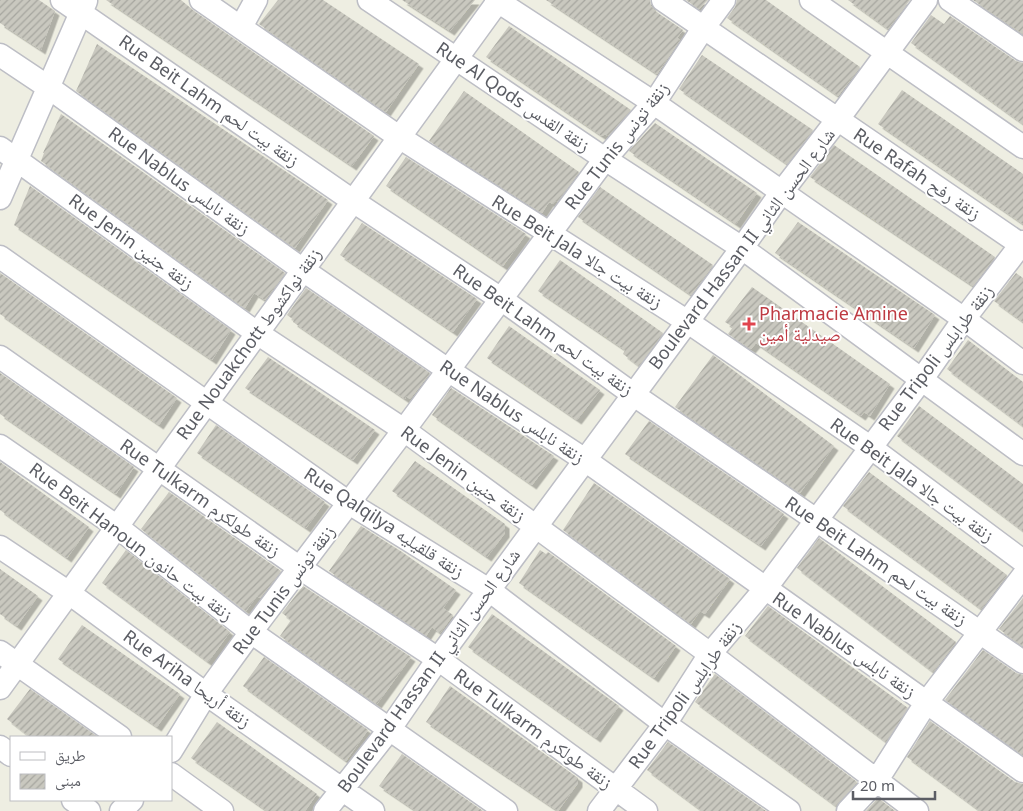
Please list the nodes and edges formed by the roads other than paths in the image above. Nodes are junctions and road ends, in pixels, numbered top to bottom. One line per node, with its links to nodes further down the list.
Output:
1 (62, 0): 11 (street, Rue Beit Lahm زنقة بيت لحم)
2 (201, 0): 12 (street, Rue Beit Jala زنقة بيت جالا)
3 (256, 0): 12 (street)
4 (369, 0): 17 (street, Rue Al Qods زنقة القدس)
5 (498, 0): 17 (street, Rue Nouakchott زنقة نواكشوط); 19 (street)
6 (663, 0): 13 (street, Rue Rafah زنقة رفح)
7 (724, 0): 13 (street, Rue Tunis زنقة تونس)
8 (811, 0): 15 (street)
9 (926, 0): 15 (street, Boulevard Hassan II شارع الحسن الثاني)
10 (950, 0): 14 (street)
11 (83, 6): 18 (street); 27 (street, Rue Beit Lahm زنقة بيت لحم)
12 (241, 27): 21 (street, Rue Beit Jala زنقة بيت جالا)
13 (704, 27): 19 (street, Rue Tunis زنقة تونس); 20 (street, Rue Rafah زنقة رفح)
14 (1023, 50)
15 (888, 52): 20 (street, Boulevard Hassan II شارع الحسن الثاني); 22 (street)
16 (0, 55): 18 (street, Rue Nablus زنقة نابلس)
17 (456, 59): 21 (street, Rue Nouakchott زنقة نواكشوط); 24 (street, Rue Al Qods زنقة القدس)
18 (48, 87): 23 (street); 32 (street, Rue Nablus زنقة نابلس)
19 (654, 103): 24 (street, Rue Tunis زنقة تونس); 25 (street)
20 (838, 119): 25 (street, Boulevard Hassan II شارع الحسن الثاني); 29 (street, Rue Rafah زنقة رفح)
21 (399, 137): 27 (street, Rue Nouakchott زنقة نواكشوط); 28 (street, Rue Beit Jala زنقة بيت جالا)
22 (1023, 147)
23 (9, 153): 26 (street); 36 (street, Rue Jenin زنقة جنين)
24 (605, 159): 28 (street, Rue Tunis زنقة تونس); 30 (street, Rue Al Qods زنقة القدس)
25 (781, 193): 30 (street, Boulevard Hassan II شارع الحسن الثاني); 34 (street)
26 (0, 198)
27 (353, 201): 32 (street, Rue Nouakchott زنقة نواكشوط); 33 (street, Rue Beit Lahm زنقة بيت لحم)
28 (549, 235): 33 (street, Rue Tunis زنقة تونس); 35 (street, Rue Beit Jala زنقة بيت جالا)
29 (1022, 244): 34 (street, Rue Tripoli زنقة طرابلس)
30 (742, 248): 35 (street, Boulevard Hassan II شارع الحسن الثاني); 40 (street, Rue Al Qods زنقة القدس)
31 (0, 257): 42 (street, Rue Qalqilya زنقة قلقيليه)
32 (303, 270): 36 (street, Rue Nouakchott زنقة نواكشوط); 39 (street, Rue Nablus زنقة نابلس)
33 (501, 298): 39 (street, Rue Tunis زنقة تونس); 41 (street, Rue Beit Lahm زنقة بيت لحم)
34 (964, 319): 38 (street); 40 (street, Rue Tripoli زنقة طرابلس)
35 (688, 322): 41 (street, Boulevard Hassan II شارع الحسن الثاني); 45 (street, Rue Beit Jala زنقة بيت جالا)
36 (257, 334): 42 (street, Rue Nouakchott زنقة نواكشوط); 43 (street, Rue Jenin زنقة جنين)
37 (0, 357): 48 (street, Rue Tulkarm زنقة طولكرم)
38 (1023, 363)
39 (448, 370): 43 (street, Rue Tunis زنقة تونس); 47 (street, Rue Nablus زنقة نابلس)
40 (922, 379): 45 (street, Rue Tripoli زنقة طرابلس); 46 (street, Rue Al Qods زنقة القدس)
41 (634, 395): 47 (street, Boulevard Hassan II شارع الحسن الثاني); 50 (street, Rue Beit Lahm زنقة بيت لحم)
42 (206, 403): 48 (street, Rue Nouakchott زنقة نواكشوط); 49 (street, Rue Qalqilya زنقة قلقيليه)
43 (404, 430): 49 (street, Rue Tunis زنقة تونس); 52 (street, Rue Jenin زنقة جنين)
44 (0, 446): 51 (street, Rue Beit Hanoun زنقة بيت حانون)
45 (870, 447): 50 (street, Rue Tripoli زنقة طرابلس); 54 (street, Rue Beit Jala زنقة بيت جالا)
46 (1023, 454)
47 (585, 460): 52 (street, Boulevard Hassan II شارع الحسن الثاني); 57 (street, Rue Nablus زنقة نابلس)
48 (159, 468): 51 (street, Rue Nouakchott زنقة نواكشوط); 55 (street, Rue Tulkarm زنقة طولكرم)
49 (348, 503): 55 (street, Rue Tunis زنقة تونس); 58 (street, Rue Qalqilya زنقة قلقيليه)
50 (816, 520): 57 (street, Rue Tripoli زنقة طرابلس); 61 (street, Rue Beit Lahm زنقة بيت لحم)
51 (116, 526): 59 (street, Rue Nouakchott زنقة نواكشوط); 60 (street, Rue Beit Hanoun زنقة بيت حانون)
52 (536, 527): 58 (street, Boulevard Hassan II شارع الحسن الثاني); 62 (street, Rue Jenin زنقة جنين)
53 (0, 547): 59 (street, Rue Ariha زنقة أريحا)
54 (1023, 561)
55 (300, 568): 60 (street, Rue Tunis زنقة تونس); 64 (street, Rue Tulkarm زنقة طولكرم)
56 (1023, 576): 61 (street)
57 (765, 589): 62 (street, Rue Tripoli زنقة طرابلس); 68 (street, Rue Nablus زنقة نابلس)
58 (489, 590): 64 (street, Boulevard Hassan II شارع الحسن الثاني); 69 (street, Rue Qalqilya زنقة قلقيليه)
59 (69, 593): 63 (street, Rue Nouakchott زنقة نواكشوط); 67 (street, Rue Ariha زنقة أريحا)
60 (251, 632): 67 (street, Rue Tunis زنقة تونس); 70 (street, Rue Beit Hanoun زنقة بيت حانون)
61 (980, 632): 65 (street, Rue Beit Lahm زنقة بيت لحم); 68 (street)
62 (710, 654): 69 (street, Rue Tripoli زنقة طرابلس); 75 (street, Rue Jenin زنقة جنين)
63 (8, 658): 66 (street, Rue Nouakchott زنقة نواكشوط); 71 (street)
64 (438, 659): 70 (street, Boulevard Hassan II شارع الحسن الثاني); 77 (street, Rue Tulkarm زنقة طولكرم)
65 (1023, 662)
66 (0, 688)
67 (206, 694): 72 (street, Rue Tunis زنقة تونس); 76 (street, Rue Ariha زنقة أريحا)
68 (926, 703): 73 (street, Rue Nablus زنقة نابلس); 75 (street)
69 (665, 724): 77 (street, Rue Tripoli زنقة طرابلس); 88 (street, Rue Qalqilya زنقة قلقيليه)
70 (389, 730): 76 (street, Boulevard Hassan II شارع الحسن الثاني); 85 (street, Rue Beit Hanoun زنقة بيت حانون)
71 (119, 736)
72 (172, 749)
73 (1023, 771)
74 (172, 775): 82 (street)
75 (877, 780): 89 (street); 90 (street, Rue Jenin زنقة جنين)
76 (343, 788): 83 (street, Boulevard Hassan II شارع الحسن الثاني); 84 (street, Rue Ariha زنقة أريحا)
77 (616, 790): 86 (street, Rue Tripoli زنقة طرابلس); 87 (street, Rue Tulkarm زنقة طولكرم)
78 (75, 801): 80 (street)
79 (131, 801): 81 (street)
80 (89, 811)
81 (121, 811)
82 (222, 811)
83 (325, 811)
84 (373, 811)
85 (506, 811)
86 (600, 811)
87 (646, 811)
88 (789, 811)
89 (848, 811)
90 (917, 811)

